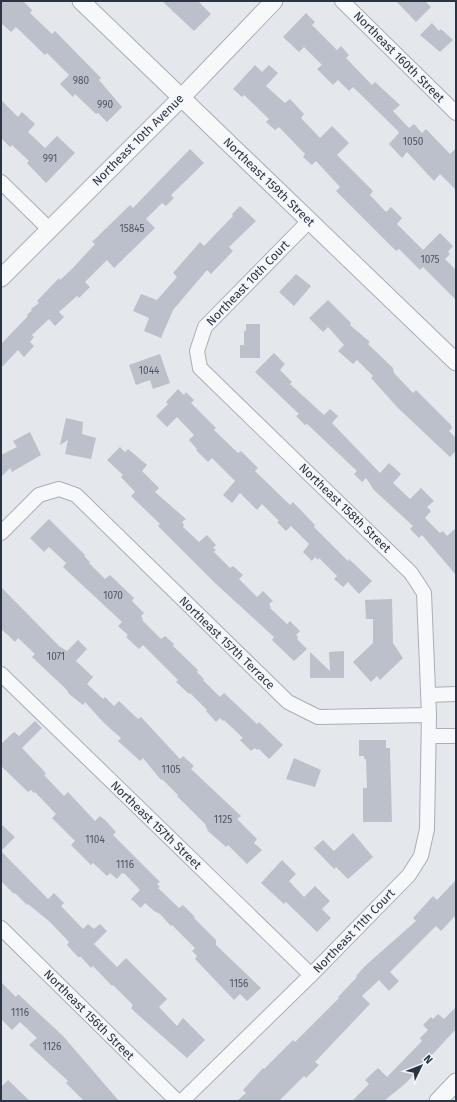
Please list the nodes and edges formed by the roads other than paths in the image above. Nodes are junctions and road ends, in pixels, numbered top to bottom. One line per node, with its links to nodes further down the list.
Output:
1 (82, 1): 4 (street, Northeast 159th Street)
2 (274, 1): 4 (street, Northeast 10th Avenue)
3 (342, 1): 5 (street, Northeast 160th Street)
4 (181, 98): 7 (street, Northeast 159th Street); 8 (street, Northeast 10th Avenue)
5 (456, 113)
6 (1, 182): 8 (street)
7 (309, 221): 10 (street, Northeast 10th Court); 11 (street, Northeast 159th Street)
8 (49, 229): 9 (street, Northeast 10th Avenue)
9 (1, 278)
10 (197, 351): 15 (street, Northeast 158th Street)
11 (456, 362)
12 (1, 533): 16 (street, Northeast 157th Terrace)
13 (1, 674): 20 (street, Northeast 157th Street)
14 (456, 694): 15 (street)
15 (428, 695): 16 (street, Northeast 158th Street)
16 (429, 715): 17 (street, Northeast 11th Court)
17 (429, 736): 18 (street); 20 (street, Northeast 11th Court)
18 (456, 736)
19 (1, 928): 22 (street, Northeast 156th Street)
20 (310, 975): 23 (street, Northeast 11th Court)
21 (456, 1082): 24 (street)
22 (177, 1101)
23 (182, 1101)
24 (438, 1101)

